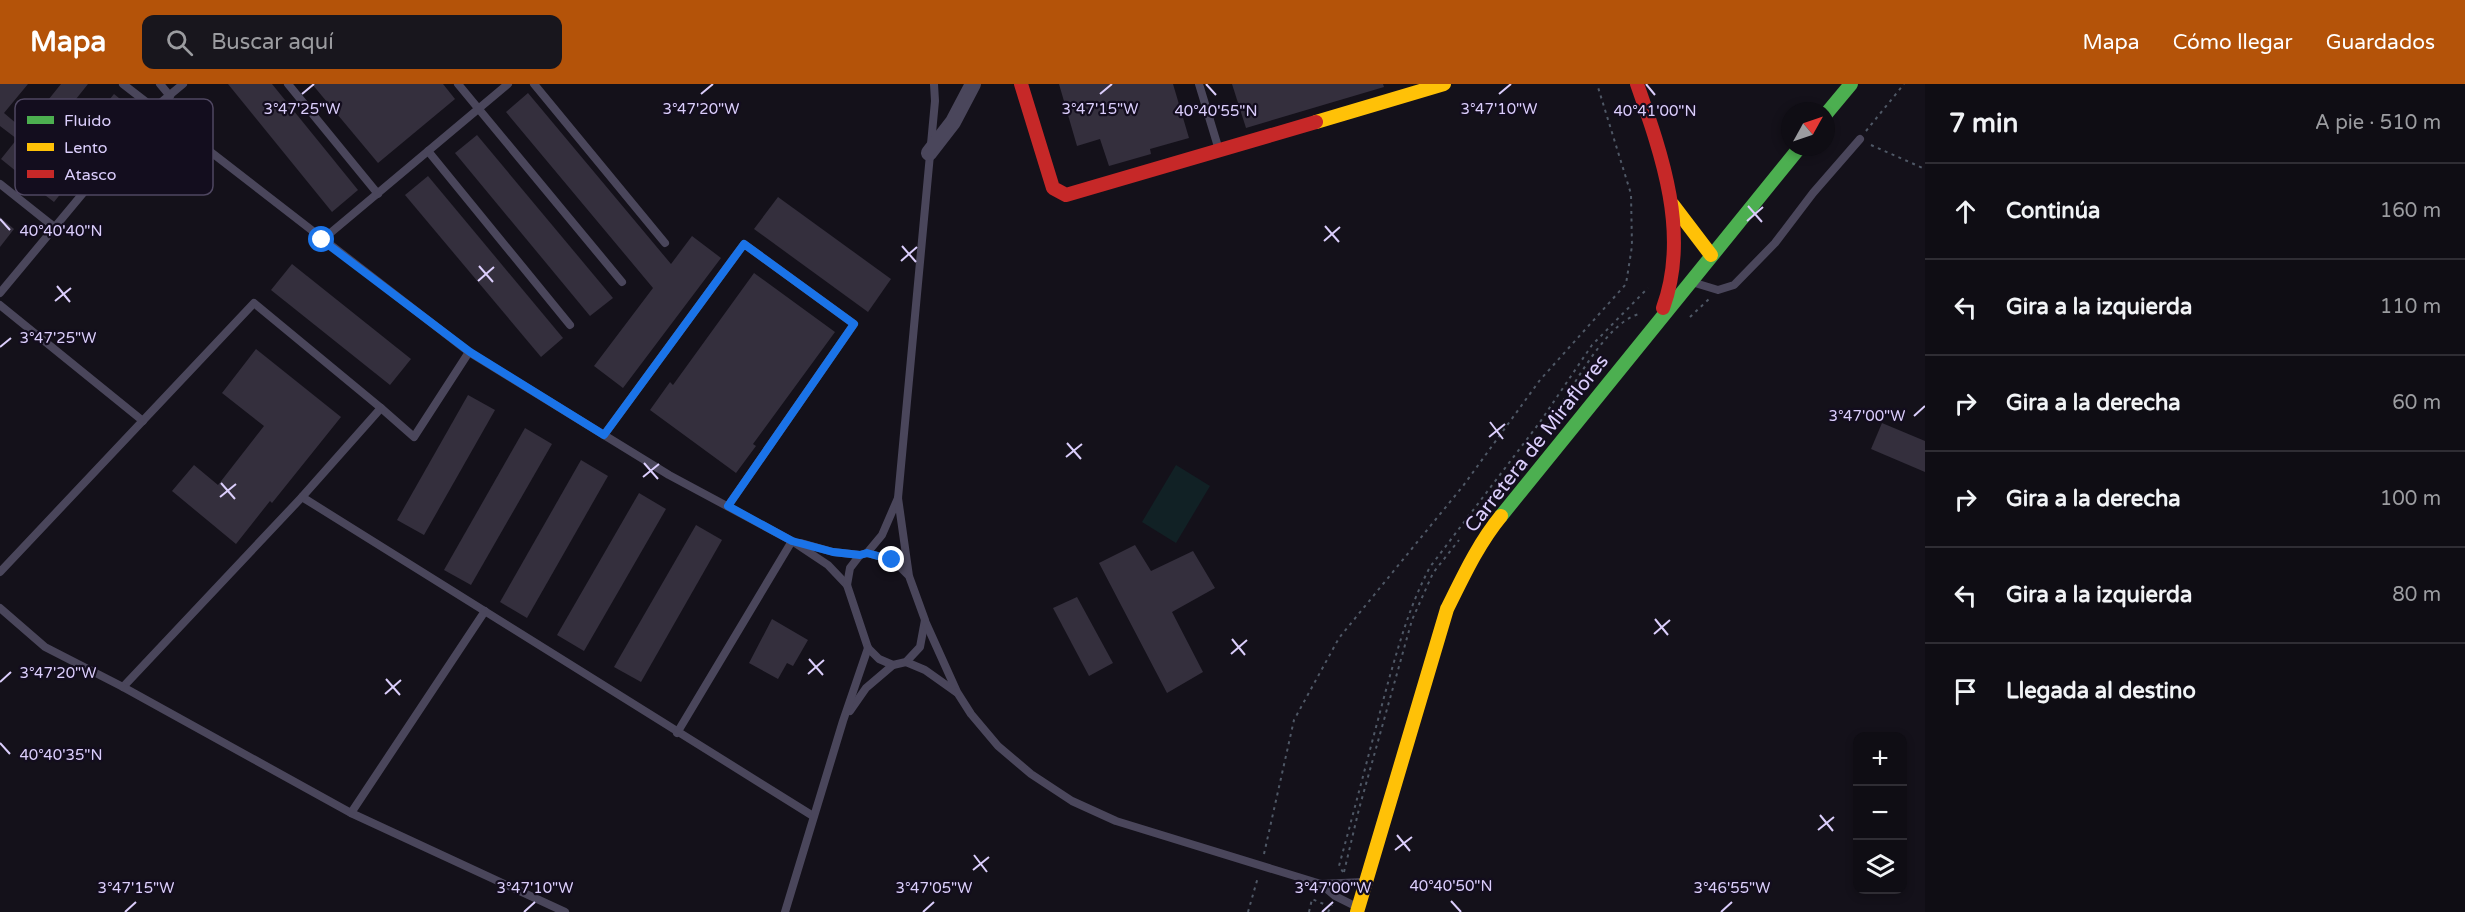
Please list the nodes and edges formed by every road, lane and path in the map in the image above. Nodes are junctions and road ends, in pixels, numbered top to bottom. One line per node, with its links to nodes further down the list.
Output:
1 (123, 84): 18 (lane)
2 (160, 84): 17 (lane)
3 (183, 84): 17 (lane)
4 (288, 84): 30 (lane)
5 (458, 84): 21 (lane)
6 (508, 84): 21 (lane)
7 (534, 84): 38 (lane)
8 (934, 84): 26 (lane)
9 (973, 84): 26 (street)
10 (1021, 84): 23 (main road)
11 (1199, 84): 23 (lane)
12 (1444, 84): 23 (main road)
13 (1597, 84): 70 (path)
14 (1637, 84): 32 (main road)
15 (1851, 84): 20 (main road)
16 (1904, 84): 22 (path)
17 (170, 96): 19 (lane)
18 (141, 99)
19 (166, 99)
20 (1835, 103)
21 (478, 110): 24 (lane); 40 (lane)
22 (1860, 139): 28 (path); 41 (lane)
23 (1219, 150)
24 (428, 151): 30 (lane); 45 (lane)
25 (213, 153): 37 (lane)
26 (929, 153): 51 (lane)
27 (1793, 156): 33 (main road, Carretera de Miraflores)
28 (1925, 169)
29 (0, 184): 34 (lane)
30 (378, 194): 37 (lane)
31 (79, 195): 34 (lane)
32 (1673, 205): 35 (main road); 36 (main road)
33 (1749, 210): 36 (main road); 39 (main road, Carretera de Miraflores)
34 (53, 226): 42 (lane)
35 (1675, 232): 39 (main road); 44 (main road)
36 (1699, 235): 39 (main road)
37 (322, 240): 46 (lane)
38 (665, 243)
39 (1711, 255): 41 (main road, Carretera de Miraflores)
40 (622, 282)
41 (1690, 282): 44 (main road, Carretera de Miraflores)
42 (0, 293)
43 (0, 305): 48 (lane)
44 (1659, 320): 71 (main road, Carretera de Miraflores)
45 (570, 325)
46 (470, 352): 47 (lane); 49 (lane)
47 (381, 408): 48 (lane); 50 (lane)
48 (142, 421): 55 (lane)
49 (604, 435): 52 (lane); 52 (lane)
50 (302, 497): 59 (lane); 64 (lane)
51 (898, 498): 54 (lane); 56 (lane)
52 (728, 506): 53 (lane)
53 (792, 541): 54 (lane); 57 (lane); 67 (lane)
54 (863, 554): 56 (lane); 57 (lane)
55 (0, 572)
56 (909, 576): 60 (lane)
57 (846, 585): 61 (lane)
58 (0, 608): 64 (lane)
59 (485, 611): 67 (lane); 68 (lane)
60 (925, 620): 62 (lane); 65 (lane)
61 (868, 648): 63 (lane); 66 (lane)
62 (906, 662): 63 (lane); 65 (lane)
63 (893, 665): 66 (lane)
64 (123, 687): 68 (lane)
65 (957, 692): 70 (lane)
66 (843, 721): 69 (lane)
67 (677, 733): 69 (lane)
68 (351, 813): 74 (lane)
69 (813, 816): 75 (lane)
70 (1262, 866): 72 (lane); 76 (path)
71 (1365, 883): 72 (lane); 73 (main road, Carretera de Miraflores)
72 (1320, 884): 73 (lane)
73 (1357, 910)
74 (565, 912)
75 (785, 912)
76 (1248, 912)
77 (1309, 912): 78 (path)
78 (1328, 912)

